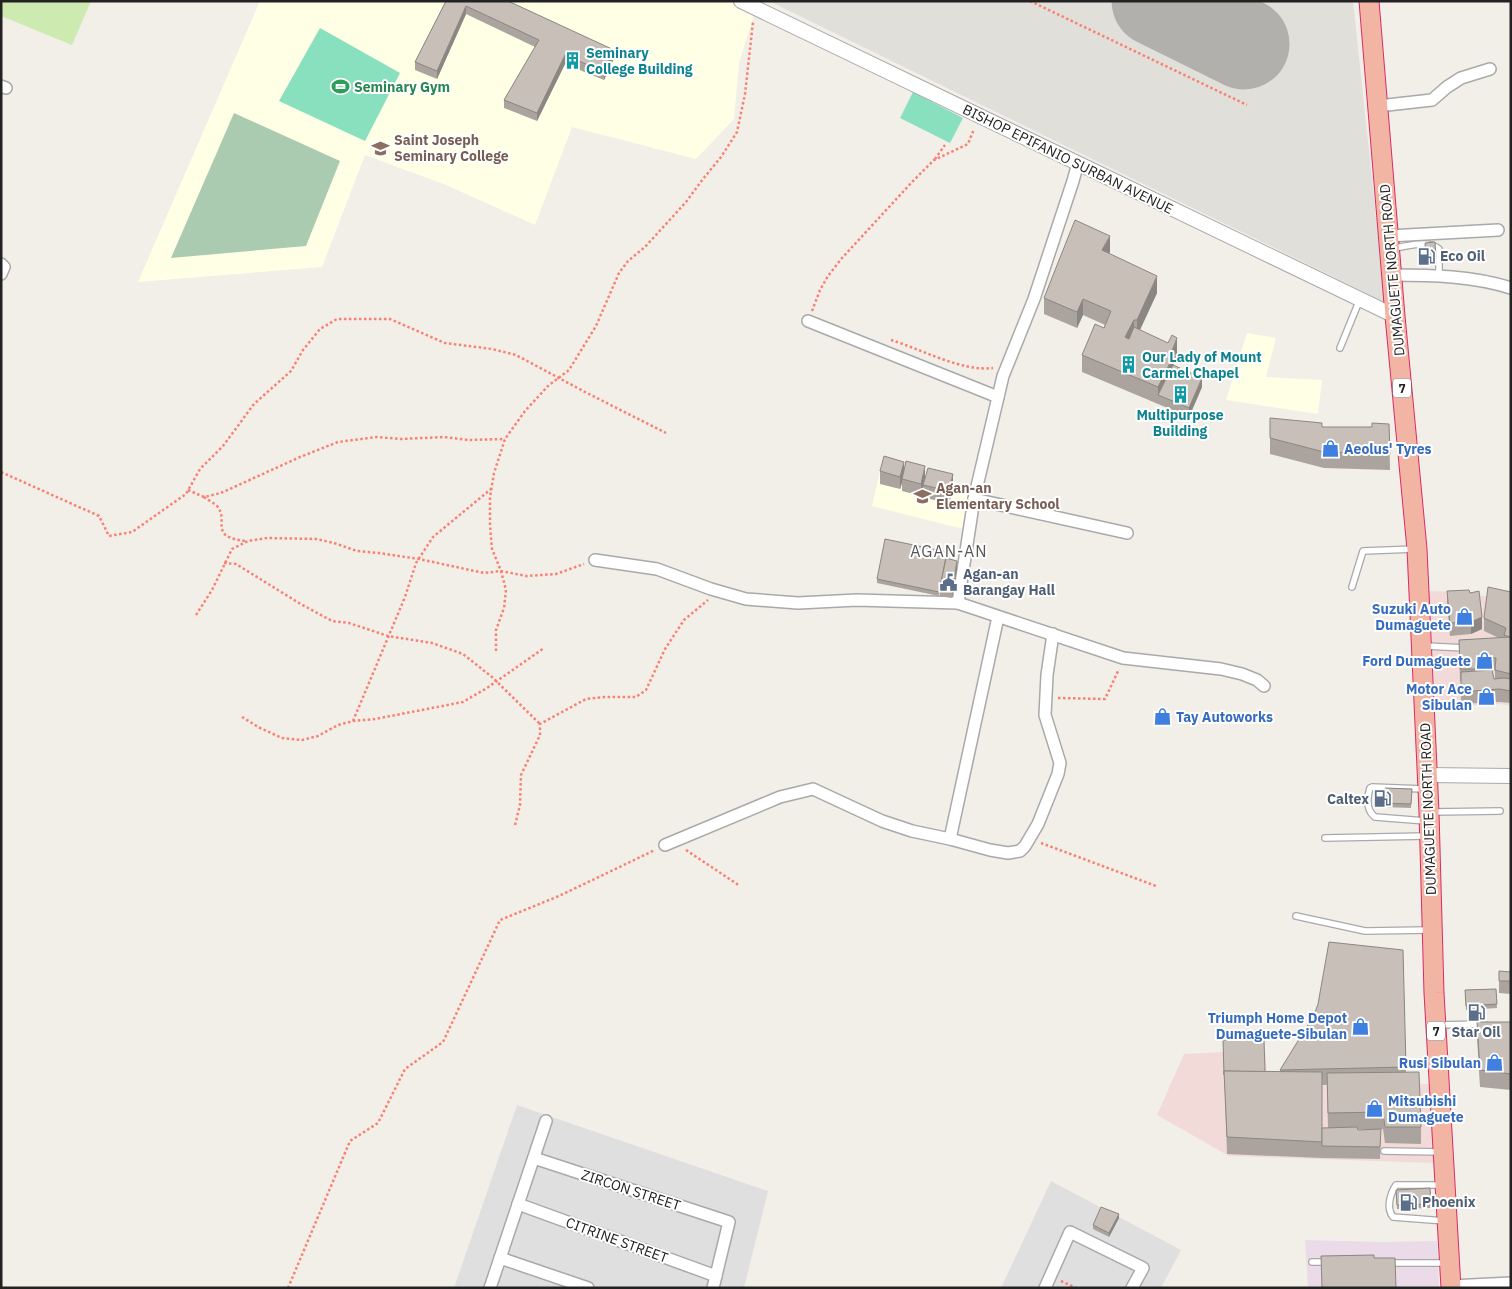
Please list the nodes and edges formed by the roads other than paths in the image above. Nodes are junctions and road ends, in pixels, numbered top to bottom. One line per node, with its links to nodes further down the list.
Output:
1 (741, 1): 5 (street, BISHOP EPIFANIO SURBAN AVENUE)
2 (1370, 1): 4 (highway, DUMAGUETE NORTH ROAD / 7)
3 (1490, 69): 4 (street)
4 (1378, 106): 7 (highway, DUMAGUETE NORTH ROAD / 7)
5 (1078, 163): 13 (street, BISHOP EPIFANIO SURBAN AVENUE); 17 (street)
6 (1498, 230): 7 (street)
7 (1390, 242): 10 (highway, DUMAGUETE NORTH ROAD / 7); 11 (lane)
8 (1, 264): 9 (street)
9 (1, 274)
10 (1392, 275): 11 (street); 14 (highway, DUMAGUETE NORTH ROAD / 7)
11 (1440, 276): 12 (street)
12 (1511, 288)
13 (1360, 299): 14 (street, BISHOP EPIFANIO SURBAN AVENUE); 16 (lane)
14 (1395, 316): 20 (highway, DUMAGUETE NORTH ROAD / 7)
15 (808, 320): 17 (street)
16 (1340, 348)
17 (998, 397): 18 (street)
18 (974, 499): 19 (street); 23 (street)
19 (1127, 533)
20 (1417, 549): 22 (lane); 26 (highway, DUMAGUETE NORTH ROAD / 7)
21 (595, 560): 23 (street)
22 (1352, 587)
23 (958, 603): 24 (street)
24 (998, 617): 25 (street); 34 (street)
25 (1052, 634): 28 (street); 34 (street)
26 (1422, 646): 27 (lane); 30 (highway, DUMAGUETE NORTH ROAD / 7)
27 (1474, 649)
28 (1264, 686)
29 (1511, 776): 30 (street)
30 (1428, 782): 32 (highway, DUMAGUETE NORTH ROAD / 7); 32 (lane)
31 (1500, 811): 32 (lane)
32 (1429, 823): 33 (lane); 37 (highway, DUMAGUETE NORTH ROAD / 7)
33 (1325, 838)
34 (950, 839): 35 (street)
35 (665, 845)
36 (1296, 916): 37 (lane)
37 (1432, 930): 39 (highway, DUMAGUETE NORTH ROAD / 7)
38 (1492, 1024): 39 (lane)
39 (1436, 1025): 42 (highway, DUMAGUETE NORTH ROAD / 7)
40 (546, 1121): 43 (street)
41 (1384, 1151): 42 (lane)
42 (1443, 1152): 44 (highway, DUMAGUETE NORTH ROAD / 7)
43 (534, 1158): 45 (street); 52 (street, ZIRCON STREET)
44 (1445, 1186): 46 (highway, DUMAGUETE NORTH ROAD / 7); 46 (lane)
45 (518, 1204): 47 (street); 52 (street, CITRINE STREET)
46 (1447, 1221): 51 (highway, DUMAGUETE NORTH ROAD / 7)
47 (500, 1258): 55 (street); 56 (street)
48 (1312, 1262): 49 (lane)
49 (1331, 1262)
50 (1381, 1263): 51 (lane)
51 (1449, 1263): 54 (highway, DUMAGUETE NORTH ROAD / 7)
52 (714, 1282)
53 (1511, 1283): 54 (street)
54 (1451, 1287)
55 (490, 1288)
56 (588, 1288)
57 (1045, 1288): 58 (street)
58 (1132, 1288)

